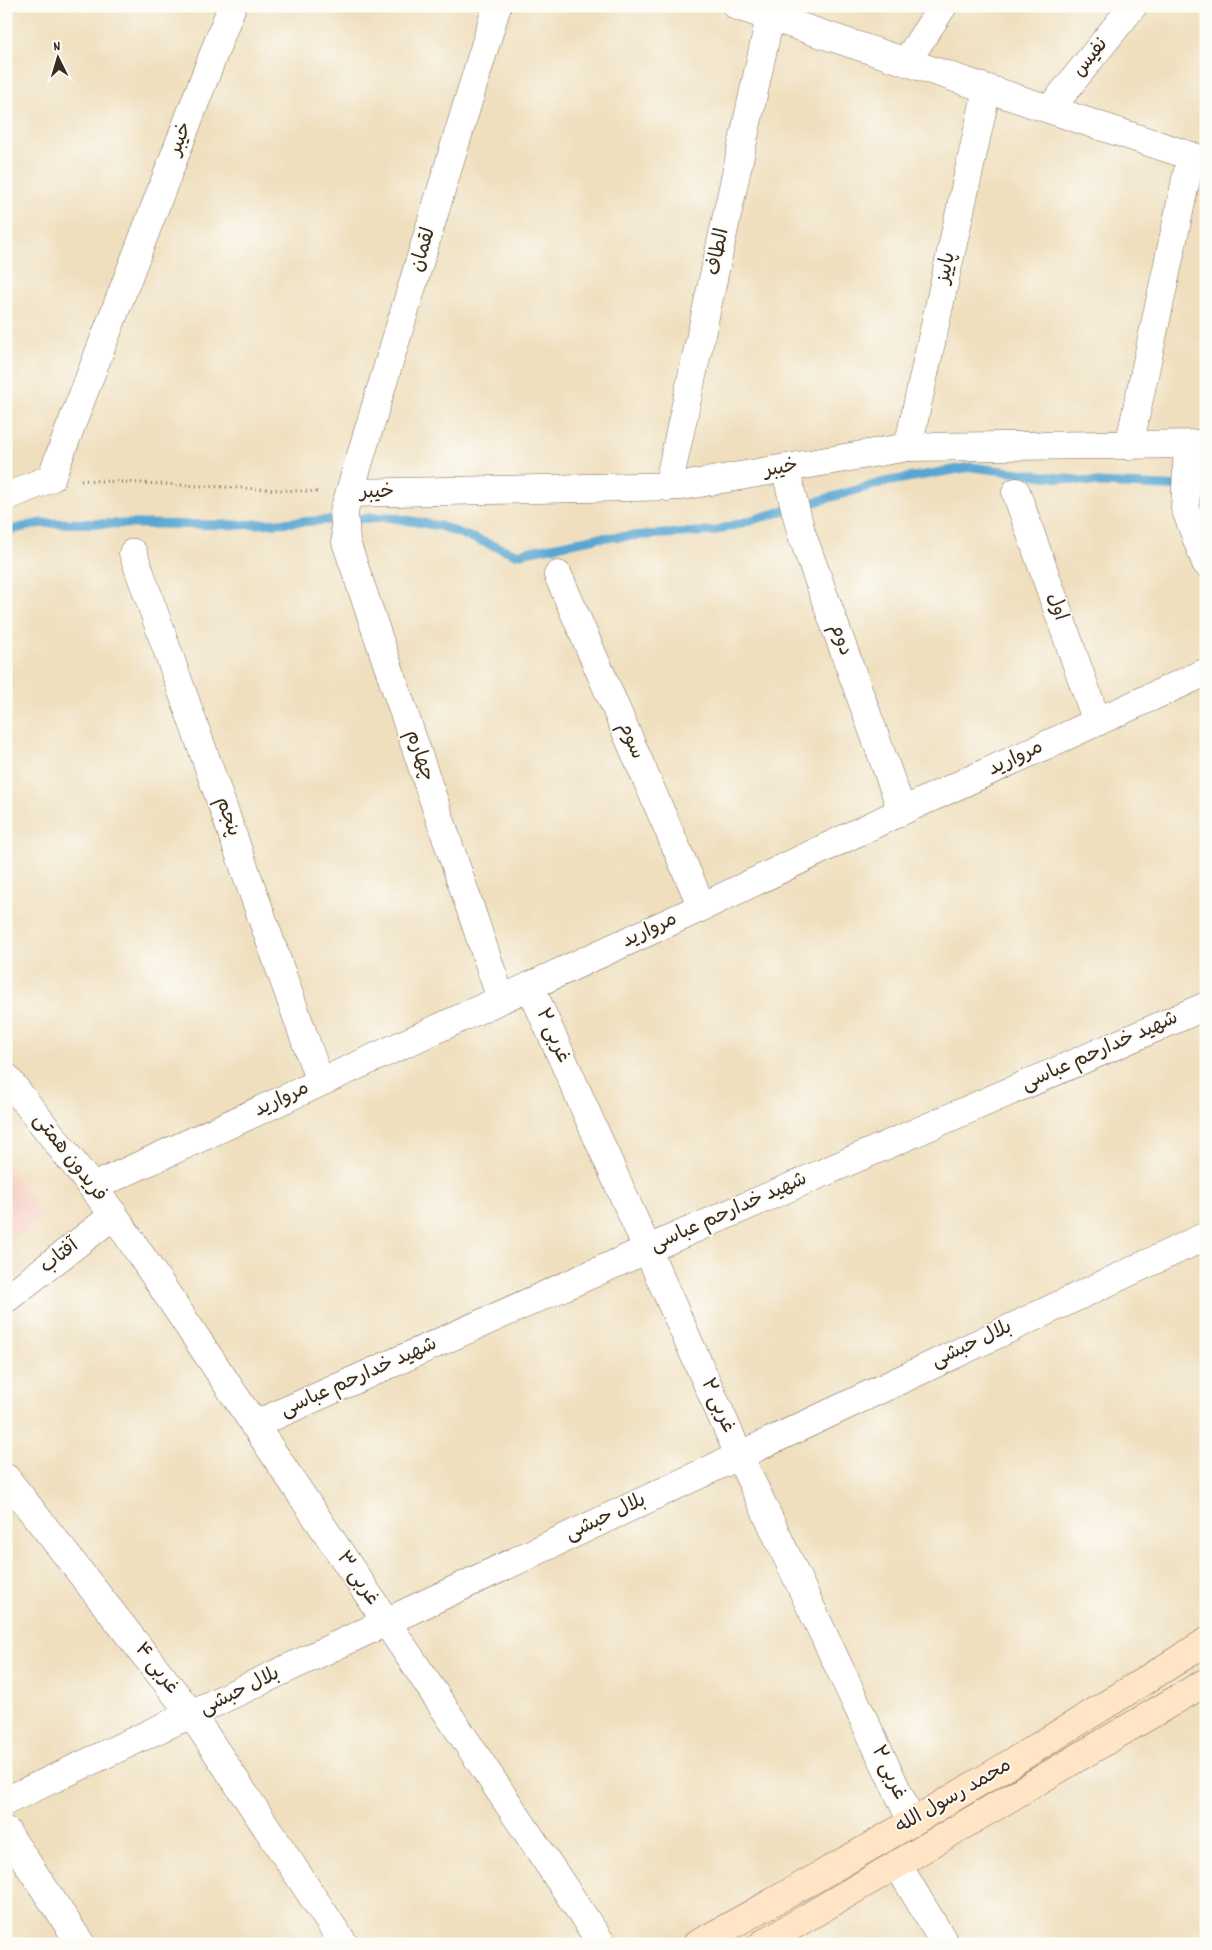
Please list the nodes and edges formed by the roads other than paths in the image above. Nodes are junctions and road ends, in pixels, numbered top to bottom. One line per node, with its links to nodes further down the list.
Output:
1 (232, 6): 17 (street, خیبر)
2 (497, 6): 18 (street, لقمان)
3 (737, 6): 6 (street)
4 (943, 6): 7 (street)
5 (1133, 6): 9 (street, نفیس)
6 (770, 17): 7 (street); 15 (street, الطاف)
7 (906, 62): 8 (street)
8 (987, 89): 9 (street); 12 (street, پاییز)
9 (1050, 109): 10 (street)
10 (1198, 158): 11 (street)
11 (1129, 446): 12 (street, خیبر); 13 (street, خیبر)
12 (908, 447): 14 (street, خیبر)
13 (1193, 449): 20 (street)
14 (785, 469): 15 (street, خیبر); 24 (street, دوم)
15 (668, 486): 18 (street, خیبر)
16 (1016, 492): 23 (street, اول)
17 (6, 496)
18 (347, 502): 27 (street, چهارم)
19 (134, 553): 30 (street, پنجم)
20 (1206, 563)
21 (558, 575): 25 (street, سوم)
22 (1206, 672): 23 (street, مروارید)
23 (1097, 722): 24 (street, مروارید)
24 (902, 811): 25 (street, مروارید)
25 (702, 907): 26 (street, مروارید)
26 (530, 986): 27 (street, مروارید); 34 (street, ۲ غربی)
27 (501, 999): 30 (street, مروارید)
28 (1206, 1006): 34 (street, شهید خدارحم عباسی)
29 (6, 1077): 31 (street, فریدون همتی)
30 (320, 1082): 31 (street, مروارید)
31 (93, 1187): 32 (street, فریدون همتی)
32 (114, 1215): 35 (street, آفتاب); 36 (street, ۳ غربی)
33 (1206, 1236): 37 (street, بلال حبشی)
34 (648, 1249): 36 (street, شهید خدارحم عباسی); 37 (street, ۲ غربی)
35 (6, 1298)
36 (254, 1425): 39 (street, ۳ غربی)
37 (739, 1455): 39 (street, بلال حبشی); 44 (street, ۲ غربی)
38 (6, 1478): 42 (street, ۴ غربی)
39 (386, 1622): 42 (street, بلال حبشی); 49 (street, ۳ غربی)
40 (1206, 1642): 44 (main road, محمد رسول الله)
41 (1206, 1682): 46 (main road, محمد رسول الله)
42 (192, 1715): 43 (street, بلال حبشی); 48 (street, ۴ غربی)
43 (6, 1802)
44 (912, 1822): 50 (main road, محمد رسول الله)
45 (6, 1831): 47 (street)
46 (897, 1864): 51 (main road, محمد رسول الله); 52 (street)
47 (81, 1944)
48 (344, 1944)
49 (602, 1944)
50 (697, 1944)
51 (762, 1944)
52 (945, 1944)

